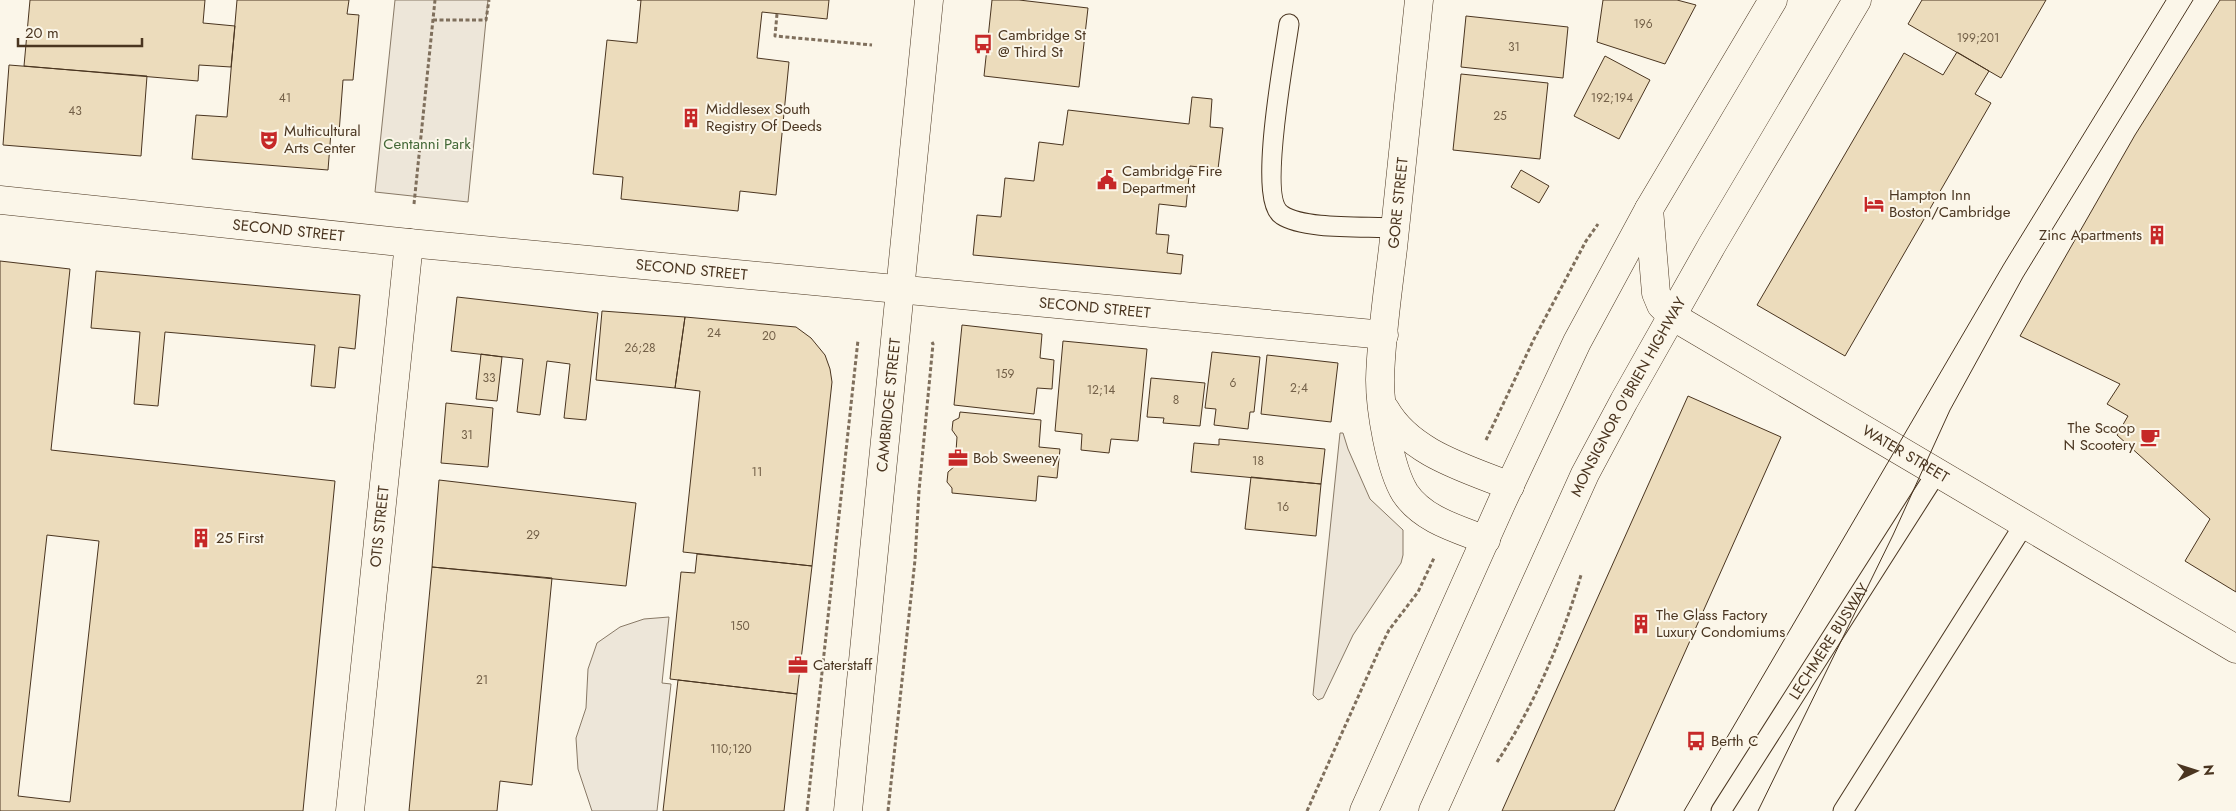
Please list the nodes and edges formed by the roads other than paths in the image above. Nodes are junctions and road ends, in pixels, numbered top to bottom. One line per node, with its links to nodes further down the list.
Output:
1 (929, 0): 10 (main road, CAMBRIDGE STREET)
2 (1419, 0): 8 (main road, GORE STREET)
3 (1773, 0): 7 (main road)
4 (1856, 0): 11 (main road, MONSIGNOR O'BRIEN HIGHWAY)
5 (1289, 24): 8 (lane)
6 (0, 200): 9 (main road, SECOND STREET)
7 (1649, 209): 11 (main road, WATER STREET); 15 (main road)
8 (1395, 228): 12 (main road, GORE STREET)
9 (409, 242): 10 (main road, SECOND STREET); 19 (main road, OTIS STREET)
10 (899, 290): 12 (main road, SECOND STREET); 20 (main road, CAMBRIDGE STREET)
11 (1672, 316): 14 (main road, WATER STREET); 22 (main road, MONSIGNOR O'BRIEN HIGHWAY)
12 (1384, 335): 13 (main road, GORE STREET)
13 (1383, 405): 15 (main road, GORE STREET); 17 (main road, GORE STREET)
14 (1937, 472): 16 (main road, WATER STREET); 23 (lane, LECHMERE BUSWAY)
15 (1510, 486): 17 (main road)
16 (2025, 523): 18 (main road, WATER STREET); 24 (lane)
17 (1486, 540): 21 (main road)
18 (2236, 649)
19 (350, 811)
20 (848, 811)
21 (1364, 811)
22 (1432, 811)
23 (1721, 811)
24 (1843, 811)

